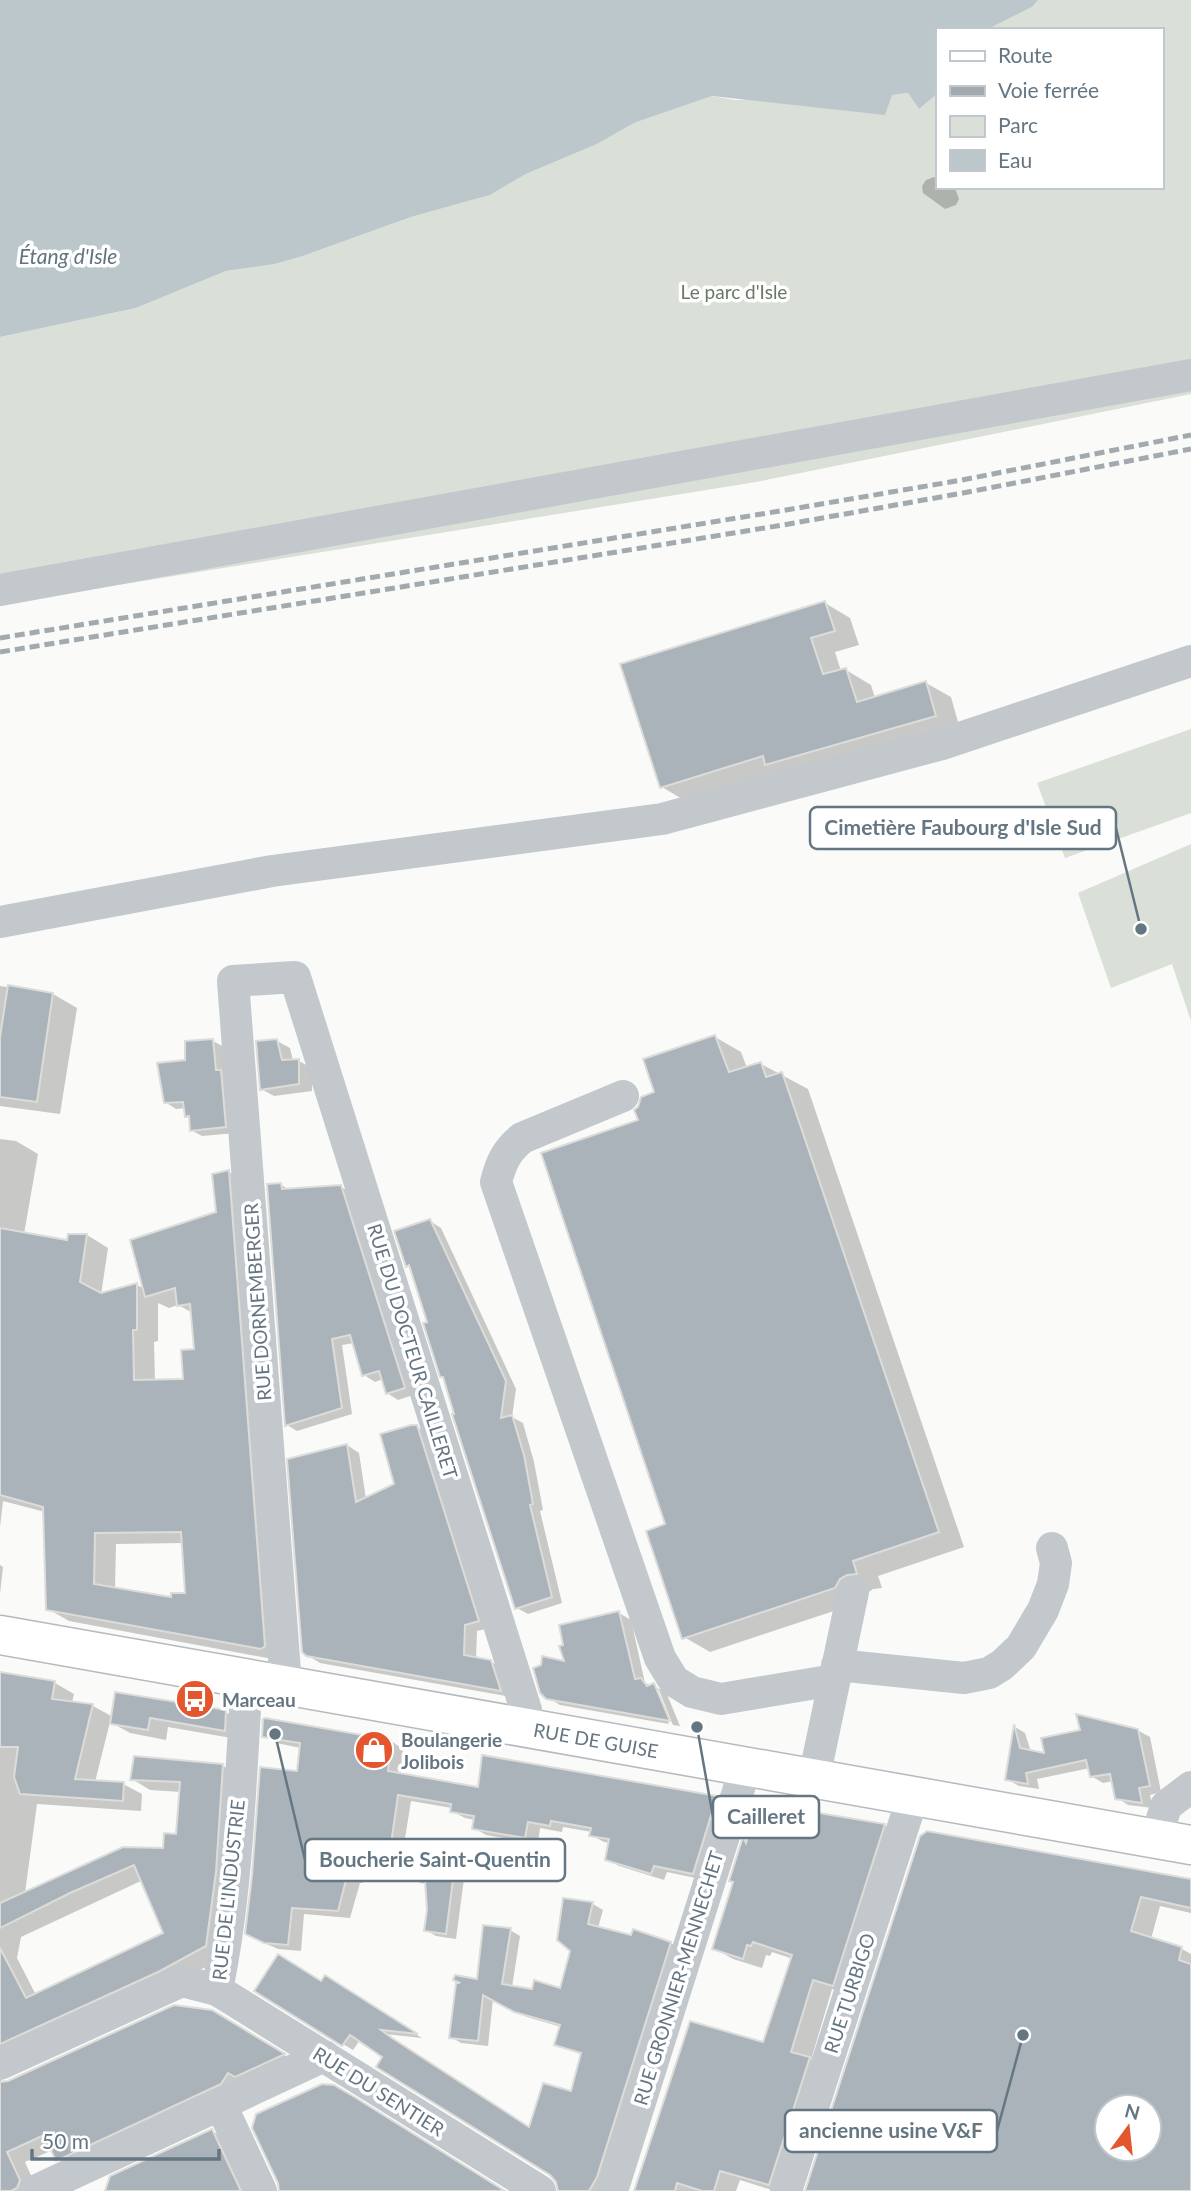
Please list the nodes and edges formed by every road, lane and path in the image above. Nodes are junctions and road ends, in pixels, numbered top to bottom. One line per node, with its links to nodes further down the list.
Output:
1 (1191, 375): 2 (street)
2 (0, 590)
3 (1191, 661): 4 (street)
4 (0, 922)
5 (295, 976): 12 (street, RUE DORNEMBERGER); 13 (street, RUE DU DOCTEUR CAILLERET)
6 (623, 1096): 10 (street)
7 (1052, 1548): 10 (street)
8 (853, 1592): 10 (street)
9 (0, 1635): 11 (main road, RUE DE GUISE)
10 (835, 1672): 15 (street)
11 (247, 1679): 12 (main road, RUE DE GUISE); 19 (street, RUE DE L'INDUSTRIE)
12 (286, 1685): 13 (main road, RUE DE GUISE)
13 (522, 1727): 14 (main road, RUE DE GUISE)
14 (746, 1766): 15 (main road, RUE DE GUISE); 27 (street, RUE GRONNIER-MENNECHET)
15 (814, 1778): 17 (main road, RUE DE GUISE)
16 (1191, 1787): 18 (street)
17 (913, 1796): 18 (main road, RUE DE GUISE); 28 (street, RUE TURBIGO)
18 (1174, 1842)
19 (217, 1990): 20 (street, RUE DU SENTIER); 21 (street, RUE DE L'INDUSTRIE)
20 (324, 2056): 22 (street); 26 (street, RUE DU SENTIER)
21 (0, 2064)
22 (221, 2105): 23 (street); 25 (street)
23 (87, 2180): 24 (street)
24 (35, 2191)
25 (261, 2191)
26 (540, 2191)
27 (612, 2191)
28 (786, 2191)

